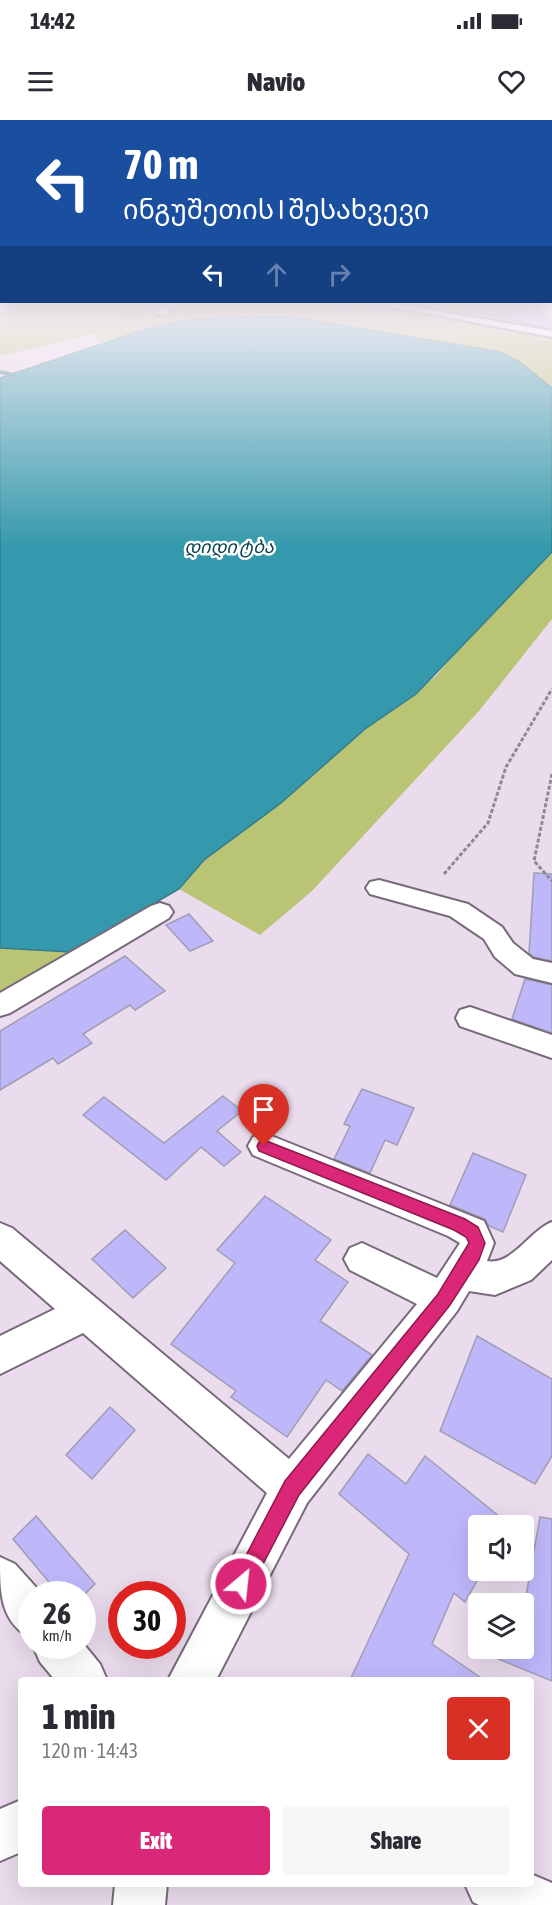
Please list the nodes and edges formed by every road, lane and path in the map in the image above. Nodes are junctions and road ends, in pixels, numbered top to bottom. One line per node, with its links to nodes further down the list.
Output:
1 (552, 689): 3 (path)
2 (552, 774): 4 (path)
3 (444, 874)
4 (552, 881)
5 (379, 888): 7 (street)
6 (160, 912): 8 (street)
7 (552, 973)
8 (0, 1006)
9 (470, 1018): 10 (street)
10 (552, 1047)
11 (264, 1146): 15 (street)
12 (552, 1237): 15 (street)
13 (0, 1239): 16 (street)
14 (362, 1259): 15 (street)
15 (453, 1286): 18 (street)
16 (86, 1312): 17 (street); 18 (street)
17 (0, 1356)
18 (292, 1488): 23 (street)
19 (0, 1579): 20 (street)
20 (18, 1600)
21 (67, 1659): 22 (street)
22 (82, 1677)
23 (193, 1677)
24 (18, 1827): 25 (street)
25 (0, 1836)
26 (141, 1887): 28 (street)
27 (498, 1887): 29 (street)
28 (139, 1905)
29 (543, 1905)

